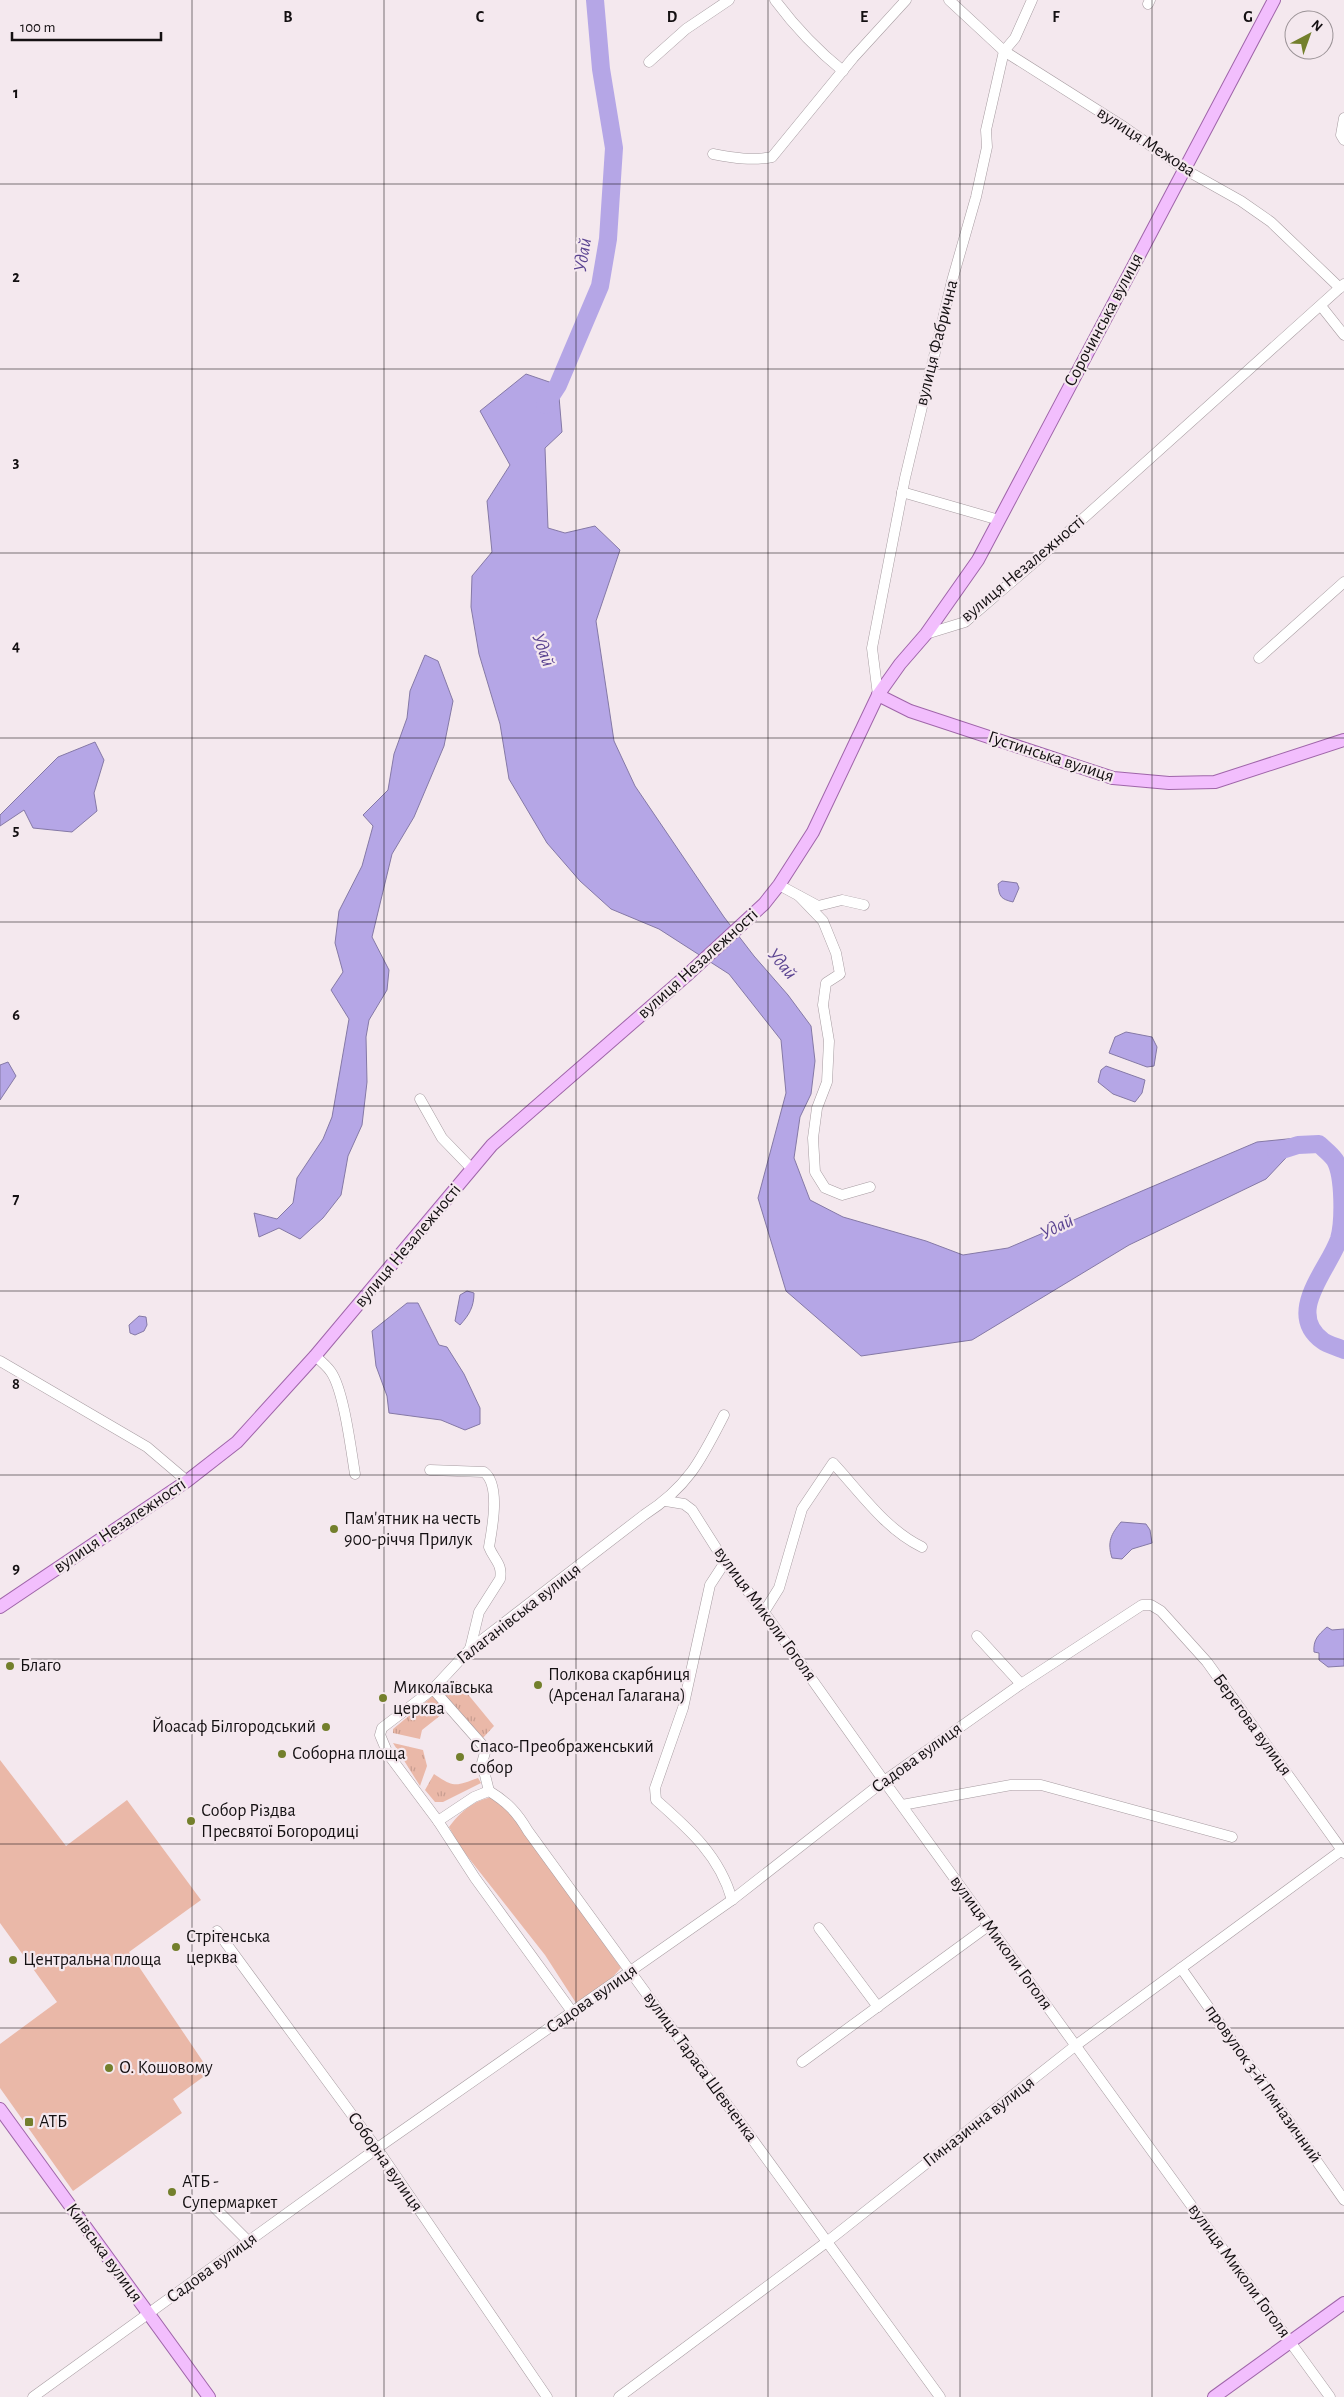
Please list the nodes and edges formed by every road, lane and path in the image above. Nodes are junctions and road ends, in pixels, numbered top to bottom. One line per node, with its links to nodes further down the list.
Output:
1 (729, 0): 8 (street)
2 (775, 0): 9 (street)
3 (906, 0): 9 (street)
4 (950, 0): 7 (street, вулиця Межова)
5 (1032, 0): 7 (street, вулиця Фабрична)
6 (1274, 0): 13 (main road, Сорочинська вулиця)
7 (1004, 50): 13 (street, вулиця Межова); 17 (street, вулиця Фабрична)
8 (649, 62)
9 (843, 71): 12 (street)
10 (1344, 118): 11 (street)
11 (1344, 140)
12 (713, 154)
13 (1184, 169): 14 (street, вулиця Межова); 18 (main road, Сорочинська вулиця)
14 (1342, 286): 15 (street, вулиця Незалежності)
15 (1321, 306): 16 (street); 20 (street, вулиця Незалежності)
16 (1344, 334)
17 (902, 492): 18 (street); 22 (street, вулиця Фабрична)
18 (999, 520): 20 (main road, Сорочинська вулиця)
19 (1344, 582): 21 (street)
20 (926, 634): 22 (main road, вулиця Незалежності)
21 (1259, 658)
22 (878, 695): 23 (main road, Густинська вулиця); 24 (main road, вулиця Незалежності)
23 (1344, 740)
24 (779, 885): 25 (street); 28 (main road, вулиця Незалежності)
25 (799, 896): 26 (street); 29 (street)
26 (864, 905)
27 (420, 1099): 28 (street)
28 (472, 1169): 30 (main road, вулиця Незалежності)
29 (870, 1187)
30 (315, 1356): 34 (street); 35 (main road, вулиця Незалежності)
31 (0, 1361): 35 (street)
32 (724, 1415): 36 (street, Галаганівська вулиця)
33 (430, 1470): 43 (street)
34 (355, 1474)
35 (188, 1481): 40 (main road, вулиця Незалежності)
36 (666, 1501): 38 (street, вулиця Миколи Гоголя); 43 (street, Галаганівська вулиця)
37 (922, 1546): 41 (street)
38 (725, 1562): 41 (street, вулиця Миколи Гоголя); 52 (street)
39 (1151, 1605): 44 (street, Садова вулиця); 51 (street, Берегова вулиця)
40 (0, 1607)
41 (764, 1612): 46 (street, вулиця Миколи Гоголя)
42 (978, 1636): 44 (street)
43 (470, 1649): 45 (street, Галаганівська вулиця)
44 (1021, 1684): 46 (street, Садова вулиця)
45 (433, 1689): 47 (street); 49 (street, Галаганівська вулиця)
46 (884, 1782): 48 (street, вулиця Миколи Гоголя); 52 (street, Садова вулиця)
47 (488, 1791): 49 (street); 57 (street, вулиця Тараса Шевченка)
48 (902, 1805): 50 (street); 53 (street, вулиця Миколи Гоголя)
49 (438, 1821): 59 (street)
50 (1232, 1837)
51 (1343, 1852): 56 (street, Гімназична вулиця)
52 (732, 1900): 57 (street, Садова вулиця)
53 (988, 1926): 58 (street); 60 (street, вулиця Миколи Гоголя)
54 (819, 1928): 58 (street)
55 (217, 1931): 63 (street, Соборна вулиця)
56 (1181, 1968): 60 (street, Гімназична вулиця); 64 (street, провулок 3-й Гімназичний)
57 (631, 1972): 59 (street, Садова вулиця); 67 (street, вулиця Тараса Шевченка)
58 (878, 2007): 61 (street)
59 (573, 2013): 63 (street, Садова вулиця)
60 (1075, 2046): 67 (street, Гімназична вулиця); 70 (street, вулиця Миколи Гоголя)
61 (802, 2062)
62 (0, 2109): 69 (main road, Київська вулиця)
63 (376, 2148): 66 (street, Садова вулиця); 73 (street, Соборна вулиця)
64 (1344, 2200)
65 (214, 2207): 66 (street)
66 (248, 2241): 69 (street, Садова вулиця)
67 (828, 2241): 74 (street, Гімназична вулиця); 75 (street, вулиця Тараса Шевченка)
68 (1344, 2303): 70 (main road)
69 (148, 2314): 71 (street, Садова вулиця); 72 (main road, Київська вулиця)
70 (1291, 2341): 76 (main road); 77 (street, вулиця Миколи Гоголя)
71 (33, 2397)
72 (209, 2397)
73 (547, 2397)
74 (619, 2397)
75 (940, 2397)
76 (1214, 2397)
77 (1330, 2397)

